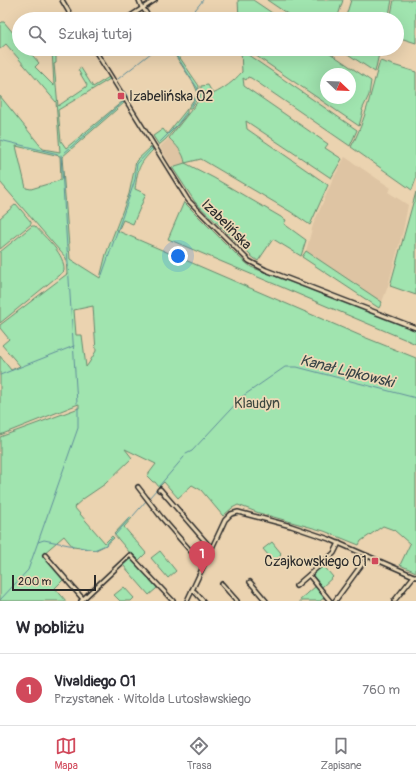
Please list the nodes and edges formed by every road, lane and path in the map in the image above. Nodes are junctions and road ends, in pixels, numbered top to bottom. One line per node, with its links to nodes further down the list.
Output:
1 (62, 0): 5 (street)
2 (139, 0): 4 (street)
3 (155, 0): 4 (street)
4 (142, 8): 6 (street); 7 (street)
5 (69, 12)
6 (136, 12)
7 (145, 12)
8 (98, 56): 9 (street, Izabelińska)
9 (416, 328)
10 (138, 488): 16 (street)
11 (159, 490): 13 (street)
12 (339, 543): 13 (street); 15 (street); 17 (street)
13 (211, 548): 16 (street)
14 (45, 555): 23 (street)
15 (368, 556): 18 (street); 30 (street)
16 (203, 564): 22 (street)
17 (309, 575): 21 (street); 29 (street)
18 (415, 577): 31 (street)
19 (250, 582): 28 (street)
20 (222, 584): 27 (street)
21 (296, 586)
22 (192, 590): 25 (street); 26 (street)
23 (82, 600): 24 (street)
24 (173, 601)
25 (187, 601)
26 (203, 601)
27 (237, 601)
28 (266, 601)
29 (330, 601)
30 (335, 601)
31 (394, 601)

